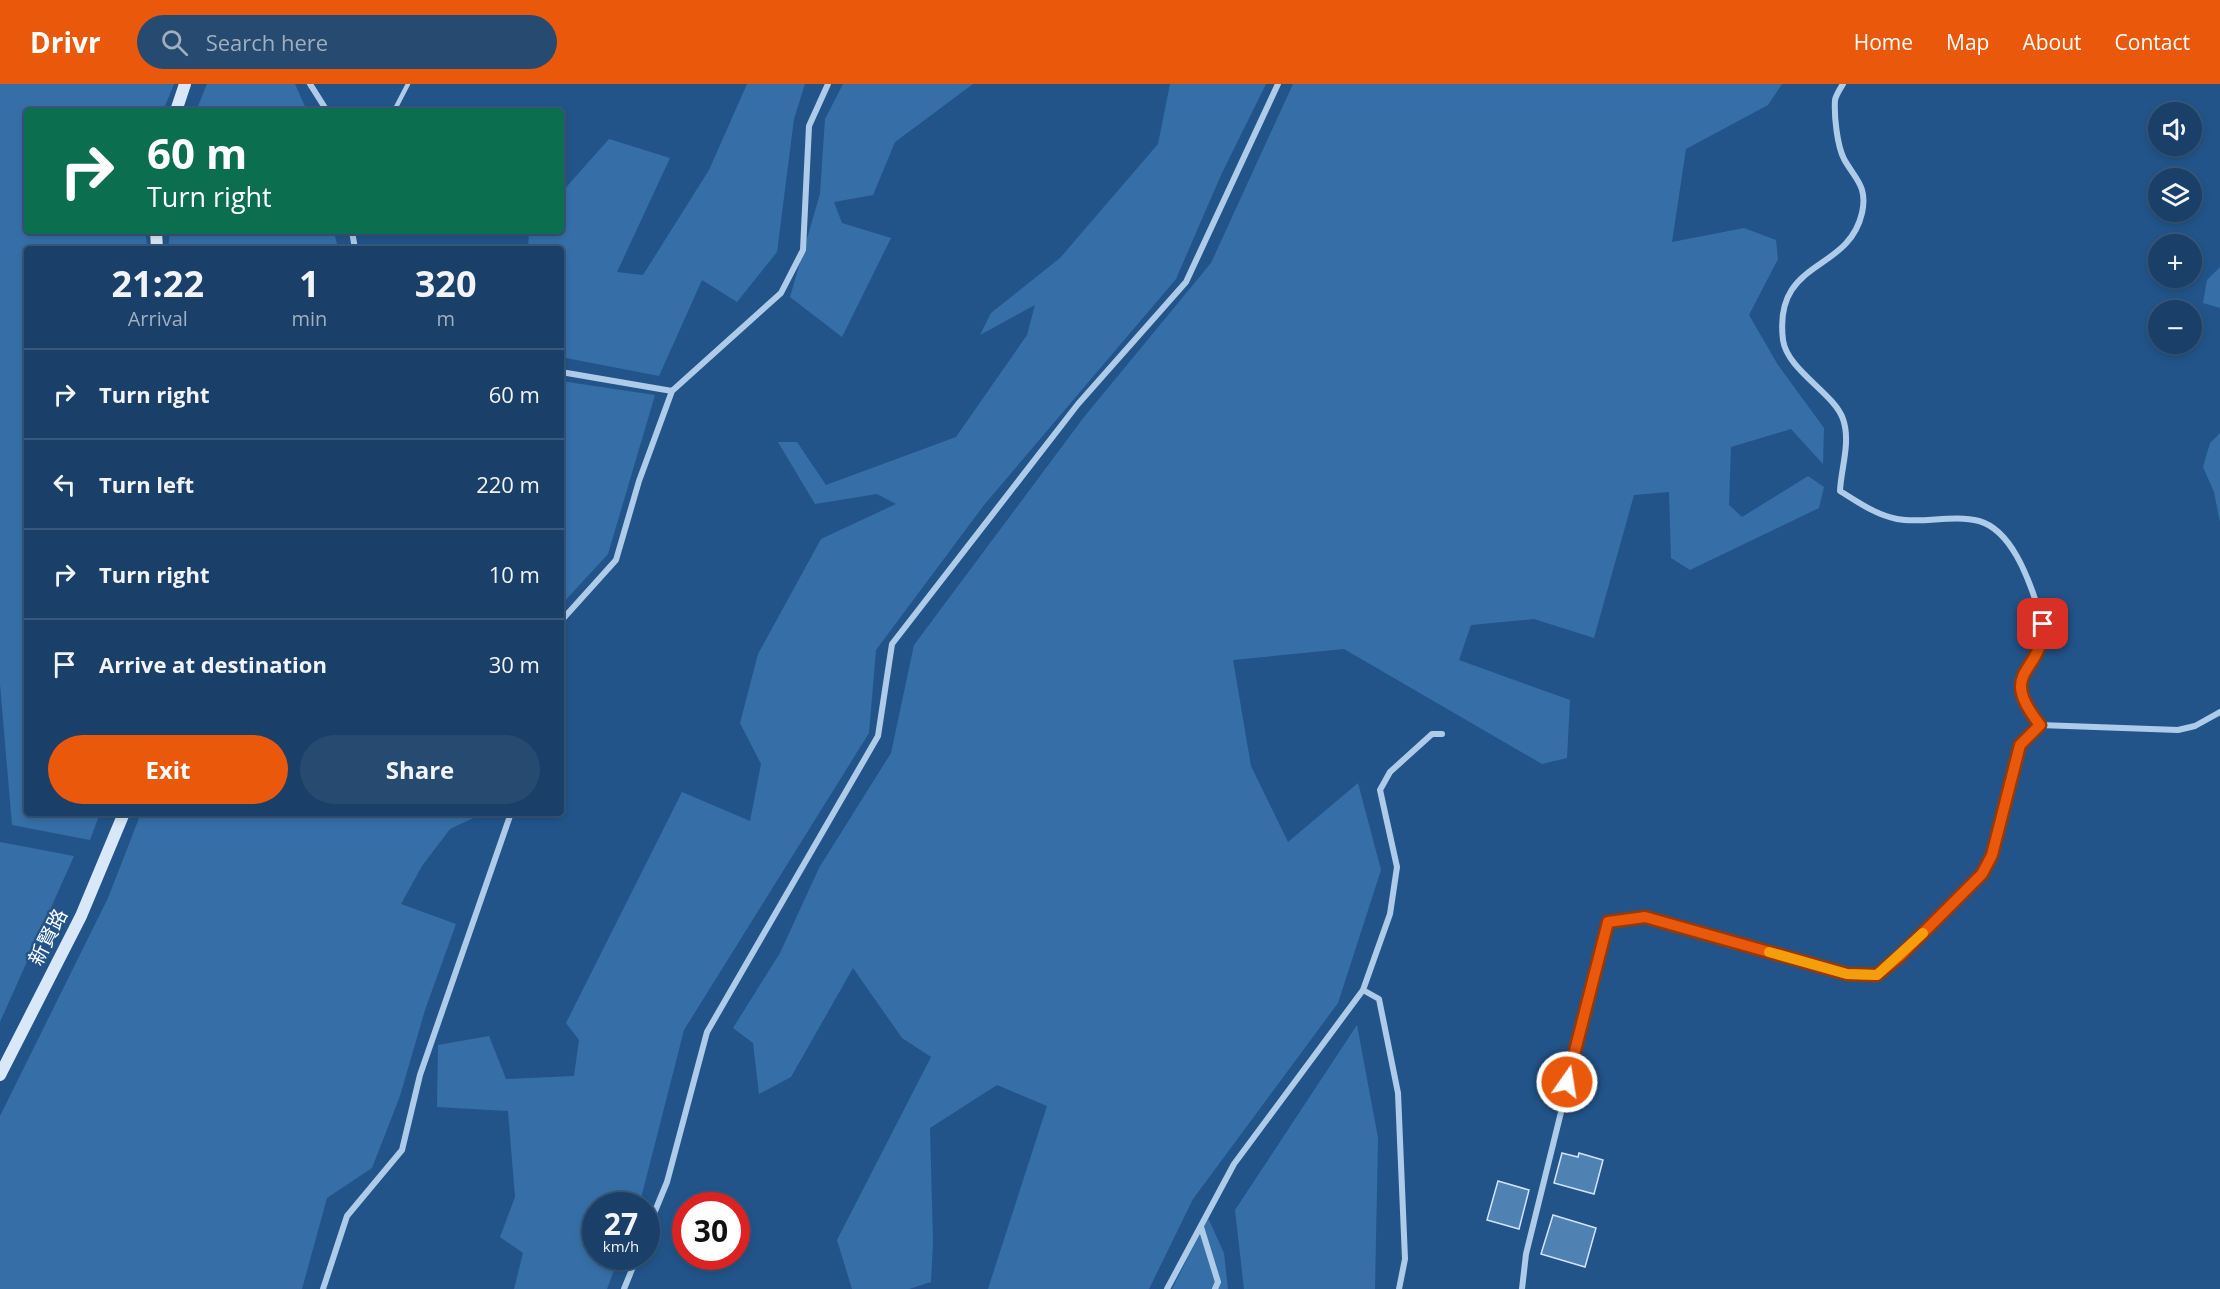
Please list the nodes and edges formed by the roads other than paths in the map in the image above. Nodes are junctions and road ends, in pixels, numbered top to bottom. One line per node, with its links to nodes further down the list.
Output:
1 (185, 84): 7 (street)
2 (310, 84): 8 (street)
3 (408, 84): 9 (lane)
4 (828, 84): 11 (street)
5 (1278, 84): 20 (street)
6 (1843, 84): 14 (street)
7 (177, 108)
8 (325, 108)
9 (396, 108)
10 (564, 373): 11 (street)
11 (672, 391): 12 (street)
12 (564, 618)
13 (2220, 712): 14 (street)
14 (2040, 725): 28 (street)
15 (1442, 734): 18 (street)
16 (123, 816): 19 (street, 新賢路)
17 (510, 816): 23 (street)
18 (1362, 990): 21 (street); 27 (street)
19 (0, 1075)
20 (660, 1199)
21 (1201, 1227): 25 (street); 26 (street)
22 (632, 1270): 24 (street)
23 (324, 1289)
24 (624, 1289)
25 (1167, 1289)
26 (1215, 1289)
27 (1399, 1289)
28 (1522, 1289)

